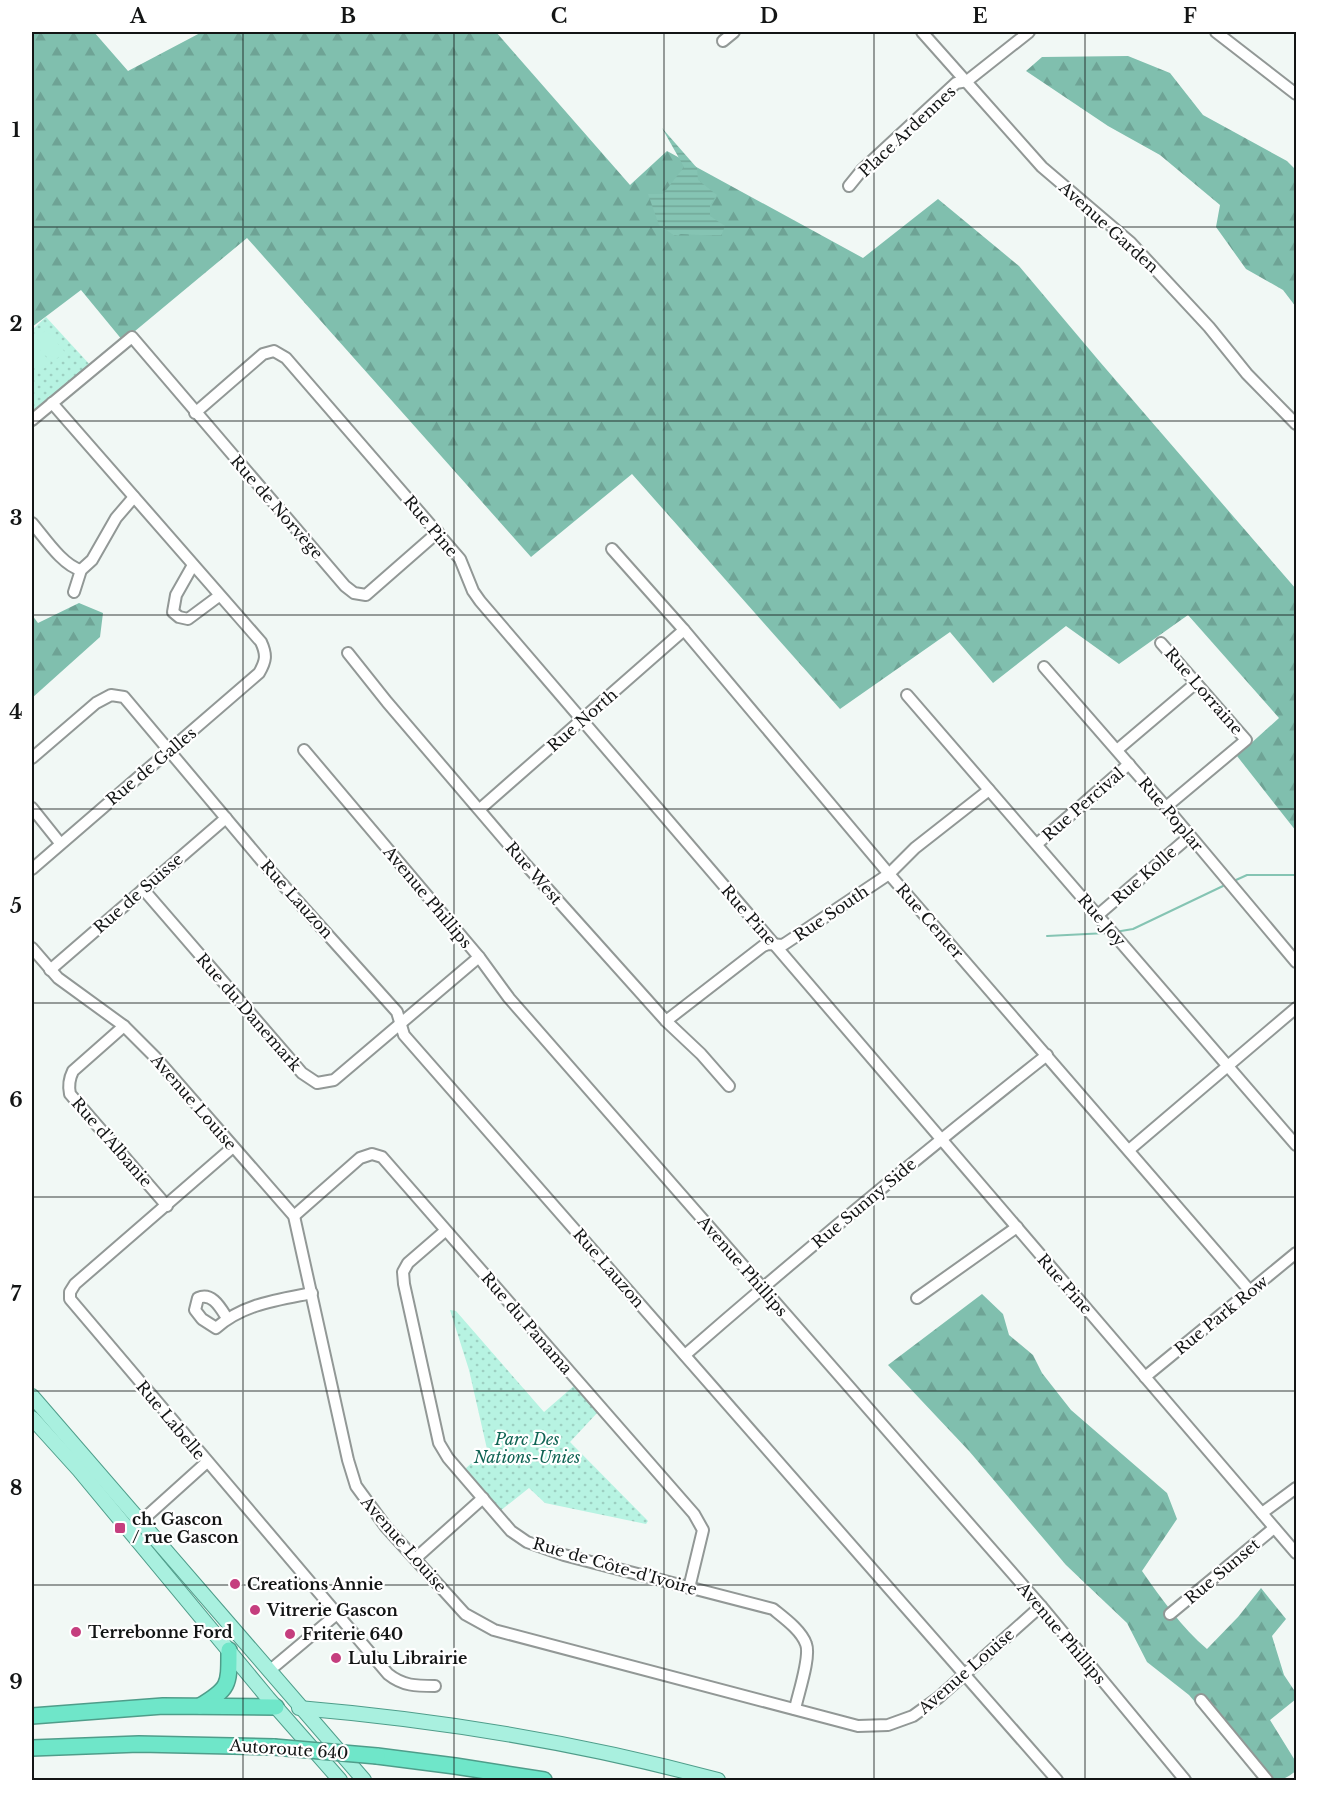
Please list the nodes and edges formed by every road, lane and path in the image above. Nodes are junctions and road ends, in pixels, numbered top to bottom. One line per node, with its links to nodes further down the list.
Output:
1 (734, 32): 5 (street)
2 (922, 32): 6 (street, Avenue Garden)
3 (1029, 32): 6 (street, Place Ardennes)
4 (1216, 32): 7 (street)
5 (723, 41)
6 (967, 81): 8 (street, Place Ardennes); 12 (street, Avenue Garden)
7 (1296, 94)
8 (849, 186)
9 (52, 403): 10 (street, Rue de Norvège); 11 (street); 13 (street)
10 (195, 413): 15 (street, Rue Pine); 15 (street, Rue de Norvège)
11 (32, 420)
12 (1296, 424)
13 (134, 497): 17 (street); 18 (street)
14 (32, 523): 18 (street)
15 (438, 532): 27 (street, Rue Pine)
16 (612, 549): 21 (street, Rue Center)
17 (193, 565): 20 (street); 20 (street)
18 (81, 570): 19 (street)
19 (74, 592)
20 (219, 596): 30 (street, Rue de Galles)
21 (684, 630): 27 (street, Rue North); 42 (street, Rue Center)
22 (1161, 643): 25 (street, Rue Lorraine)
23 (348, 653): 36 (street, Rue West)
24 (1044, 667): 29 (street, Rue Poplar)
25 (1197, 683): 29 (street, Rue Percival); 34 (street, Rue Lorraine)
26 (907, 695): 33 (street, Rue Joy)
27 (582, 721): 36 (street, Rue North); 45 (street, Rue Pine)
28 (304, 750): 47 (street, Avenue Phillips)
29 (1117, 750): 32 (street, Rue Poplar)
30 (170, 751): 31 (street, Rue Lauzon); 37 (street, Rue Lauzon); 39 (street, Rue de Galles)
31 (32, 758)
32 (1129, 764): 34 (street, Rue Poplar); 40 (street, Rue Percival)
33 (989, 790): 40 (street, Rue Joy); 42 (street, Rue South)
34 (1166, 807): 38 (street, Rue Poplar)
35 (32, 808): 39 (street)
36 (480, 809): 51 (street, Rue West)
37 (226, 818): 43 (street, Rue de Suisse); 52 (street, Rue Lauzon)
38 (1190, 836): 44 (street, Rue Kolle); 48 (street, Rue Poplar)
39 (60, 843): 41 (street, Rue de Galles)
40 (1037, 844): 44 (street, Rue Joy)
41 (32, 869)
42 (889, 874): 45 (street, Rue South); 54 (street, Rue Center)
43 (143, 889): 49 (street, Rue de Suisse); 52 (street, Rue du Danemark)
44 (1098, 915): 55 (street, Rue Joy)
45 (775, 944): 51 (street, Rue South); 57 (street, Rue Pine)
46 (32, 948): 49 (street, Avenue Louise)
47 (479, 957): 52 (street, Rue du Danemark); 66 (street, Avenue Phillips)
48 (1296, 962)
49 (50, 970): 53 (street, Avenue Louise)
50 (1296, 1008): 55 (street)
51 (666, 1022): 56 (street, Rue West)
52 (400, 1023): 71 (street, Rue Lauzon)
53 (124, 1026): 59 (street, Avenue Louise); 61 (street, Rue d'Albanie)
54 (1047, 1056): 57 (street, Rue Sunny Side); 60 (street, Rue Center)
55 (1228, 1066): 58 (street, Rue Joy); 60 (street)
56 (729, 1086)
57 (941, 1139): 63 (street, Rue Pine); 66 (street, Rue Sunny Side)
58 (1296, 1145)
59 (233, 1147): 61 (street, Rue Labelle); 62 (street, Avenue Louise)
60 (1129, 1150): 67 (street, Rue Center)
61 (166, 1206): 75 (street, Rue Labelle)
62 (294, 1216): 64 (street, Rue du Panama); 68 (street, Avenue Louise)
63 (1017, 1227): 69 (street); 72 (street, Rue Pine)
64 (445, 1231): 77 (street, Rue de Côte-d'Ivoire); 83 (street, Rue du Panama)
65 (1296, 1253): 67 (street, Rue Park Row)
66 (762, 1287): 71 (street, Rue Sunny Side); 84 (street, Avenue Phillips)
67 (1250, 1292): 72 (street, Rue Park Row)
68 (312, 1293): 70 (street); 82 (street, Avenue Louise)
69 (917, 1298)
70 (227, 1318)
71 (685, 1354): 89 (street, Rue Lauzon)
72 (1145, 1377): 78 (street, Rue Pine)
73 (32, 1396): 79 (main road)
74 (32, 1418): 79 (main road)
75 (207, 1462): 79 (street); 85 (street, Rue Labelle)
76 (1296, 1488): 78 (street)
77 (483, 1498): 82 (street); 83 (street, Rue de Côte-d'Ivoire)
78 (1263, 1513): 80 (street, Rue Pine)
79 (136, 1527): 87 (main road); 88 (main road)
80 (1274, 1528): 81 (street, Rue Pine); 86 (street, Rue Sunset)
81 (1296, 1553)
82 (416, 1558): 95 (street, Avenue Louise)
83 (689, 1588): 95 (street, Rue de Côte-d'Ivoire)
84 (1041, 1606): 89 (street, Avenue Louise); 103 (street, Avenue Phillips)
85 (337, 1614): 88 (street); 90 (street, Rue Labelle)
86 (1170, 1614)
87 (229, 1650): 92 (highway); 93 (main road)
88 (269, 1671): 94 (main road)
89 (964, 1675): 95 (street, Avenue Louise); 102 (street, Rue Lauzon)
90 (435, 1686)
91 (1201, 1700): 104 (street)
92 (200, 1706): 93 (highway); 96 (highway)
93 (276, 1707): 94 (main road); 98 (main road)
94 (301, 1709): 99 (main road); 101 (main road)
95 (795, 1709)
96 (32, 1716)
97 (32, 1748): 100 (highway, Autoroute 640, bridge)
98 (340, 1780)
99 (364, 1780)
100 (544, 1780)
101 (718, 1780)
102 (1057, 1780)
103 (1185, 1780)
104 (1267, 1780)

